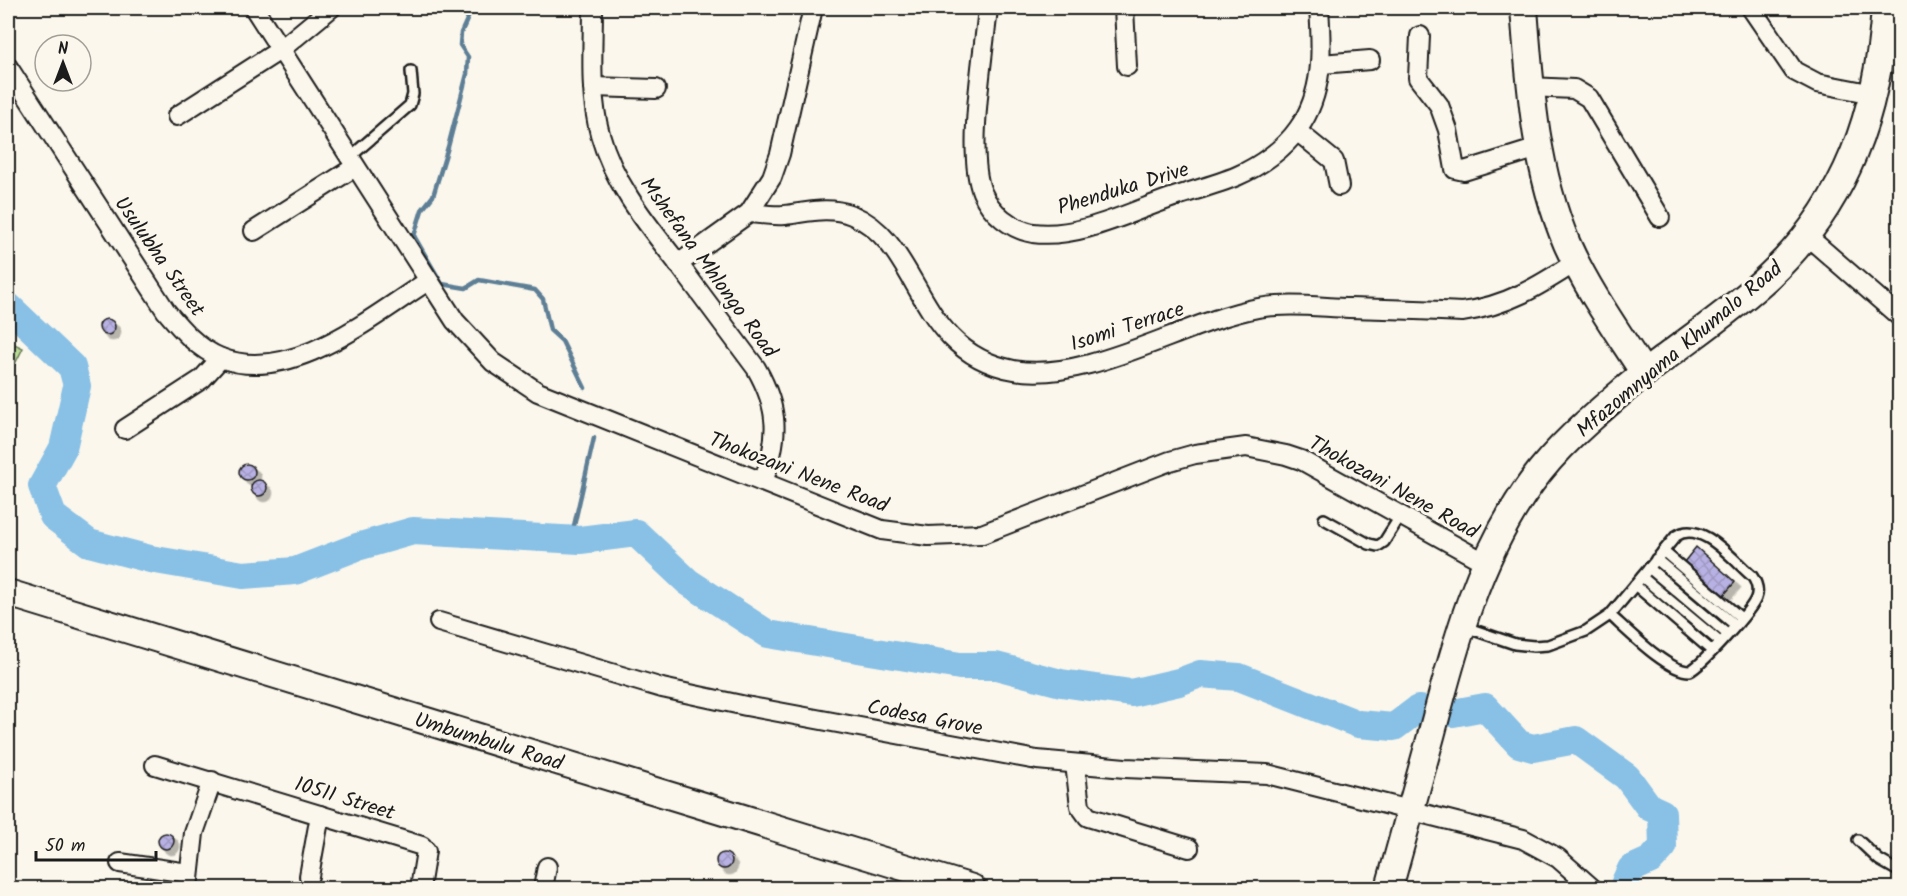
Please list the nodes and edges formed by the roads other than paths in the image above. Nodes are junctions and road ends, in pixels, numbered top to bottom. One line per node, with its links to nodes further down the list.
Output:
1 (254, 8): 12 (street, Thokozani Nene Road)
2 (331, 8): 12 (street)
3 (593, 8): 18 (street, Mshefana Mhlongo Road)
4 (813, 8): 27 (street)
5 (988, 8): 23 (street, Phenduka Drive)
6 (1124, 8): 15 (street)
7 (1319, 8): 14 (street, Phenduka Drive)
8 (1524, 8): 19 (street)
9 (1750, 8): 21 (street)
10 (1885, 8): 21 (street, Mfazomnyama Khumalo Road)
11 (1420, 36): 24 (street)
12 (280, 50): 22 (street); 25 (street, Thokozani Nene Road)
13 (1370, 60): 14 (street)
14 (1321, 64): 23 (street, Phenduka Drive)
15 (1127, 66)
16 (8, 67): 35 (street, Usulubha Street)
17 (411, 71): 25 (lane)
18 (593, 87): 20 (street); 32 (street, Mshefana Mhlongo Road)
19 (1530, 87): 24 (street); 28 (street)
20 (656, 89)
21 (1874, 94): 30 (street, Mfazomnyama Khumalo Road)
22 (177, 116)
23 (1297, 131): 26 (street)
24 (1538, 148): 31 (street)
25 (352, 163): 29 (street); 33 (street, Thokozani Nene Road)
26 (1339, 186)
27 (749, 213): 31 (street, Isomi Terrace); 32 (street)
28 (1659, 217)
29 (254, 231)
30 (1807, 236): 34 (street); 36 (street, Mfazomnyama Khumalo Road)
31 (1576, 262): 36 (street)
32 (678, 264): 38 (street, Mshefana Mhlongo Road)
33 (428, 281): 35 (street, Usulubha Street); 38 (street, Thokozani Nene Road)
34 (1899, 317)
35 (221, 358): 37 (street)
36 (1644, 373): 42 (street, Mfazomnyama Khumalo Road)
37 (125, 429)
38 (763, 482): 39 (street, Thokozani Nene Road)
39 (1401, 515): 40 (lane); 42 (street, Thokozani Nene Road)
40 (1324, 519)
41 (1660, 555): 43 (lane); 48 (lane); 48 (lane)
42 (1486, 563): 49 (street, Mfazomnyama Khumalo Road)
43 (1649, 568): 44 (lane); 50 (lane)
44 (1638, 581): 46 (lane); 51 (lane); 52 (lane)
45 (8, 593): 67 (street, Umbumbulu Road)
46 (1610, 615): 49 (lane); 52 (lane)
47 (439, 622): 53 (street, Codesa Grove)
48 (1738, 622): 50 (lane)
49 (1462, 625): 56 (street, Mfazomnyama Khumalo Road)
50 (1727, 634): 51 (lane)
51 (1720, 642): 52 (lane)
52 (1712, 651)
53 (1075, 764): 56 (street, Codesa Grove); 59 (street)
54 (155, 765): 55 (street, 10511 Street)
55 (212, 781): 57 (street, 10511 Street); 64 (street)
56 (1410, 810): 68 (street, Mfazomnyama Khumalo Road); 69 (street, Codesa Grove)
57 (320, 815): 63 (street); 65 (street, 10511 Street)
58 (1858, 840): 62 (lane)
59 (1189, 848)
60 (120, 863): 64 (street)
61 (547, 867): 66 (street)
62 (1899, 872)
63 (309, 876)
64 (188, 881)
65 (420, 888)
66 (543, 888)
67 (972, 888)
68 (1389, 888)
69 (1592, 888)

